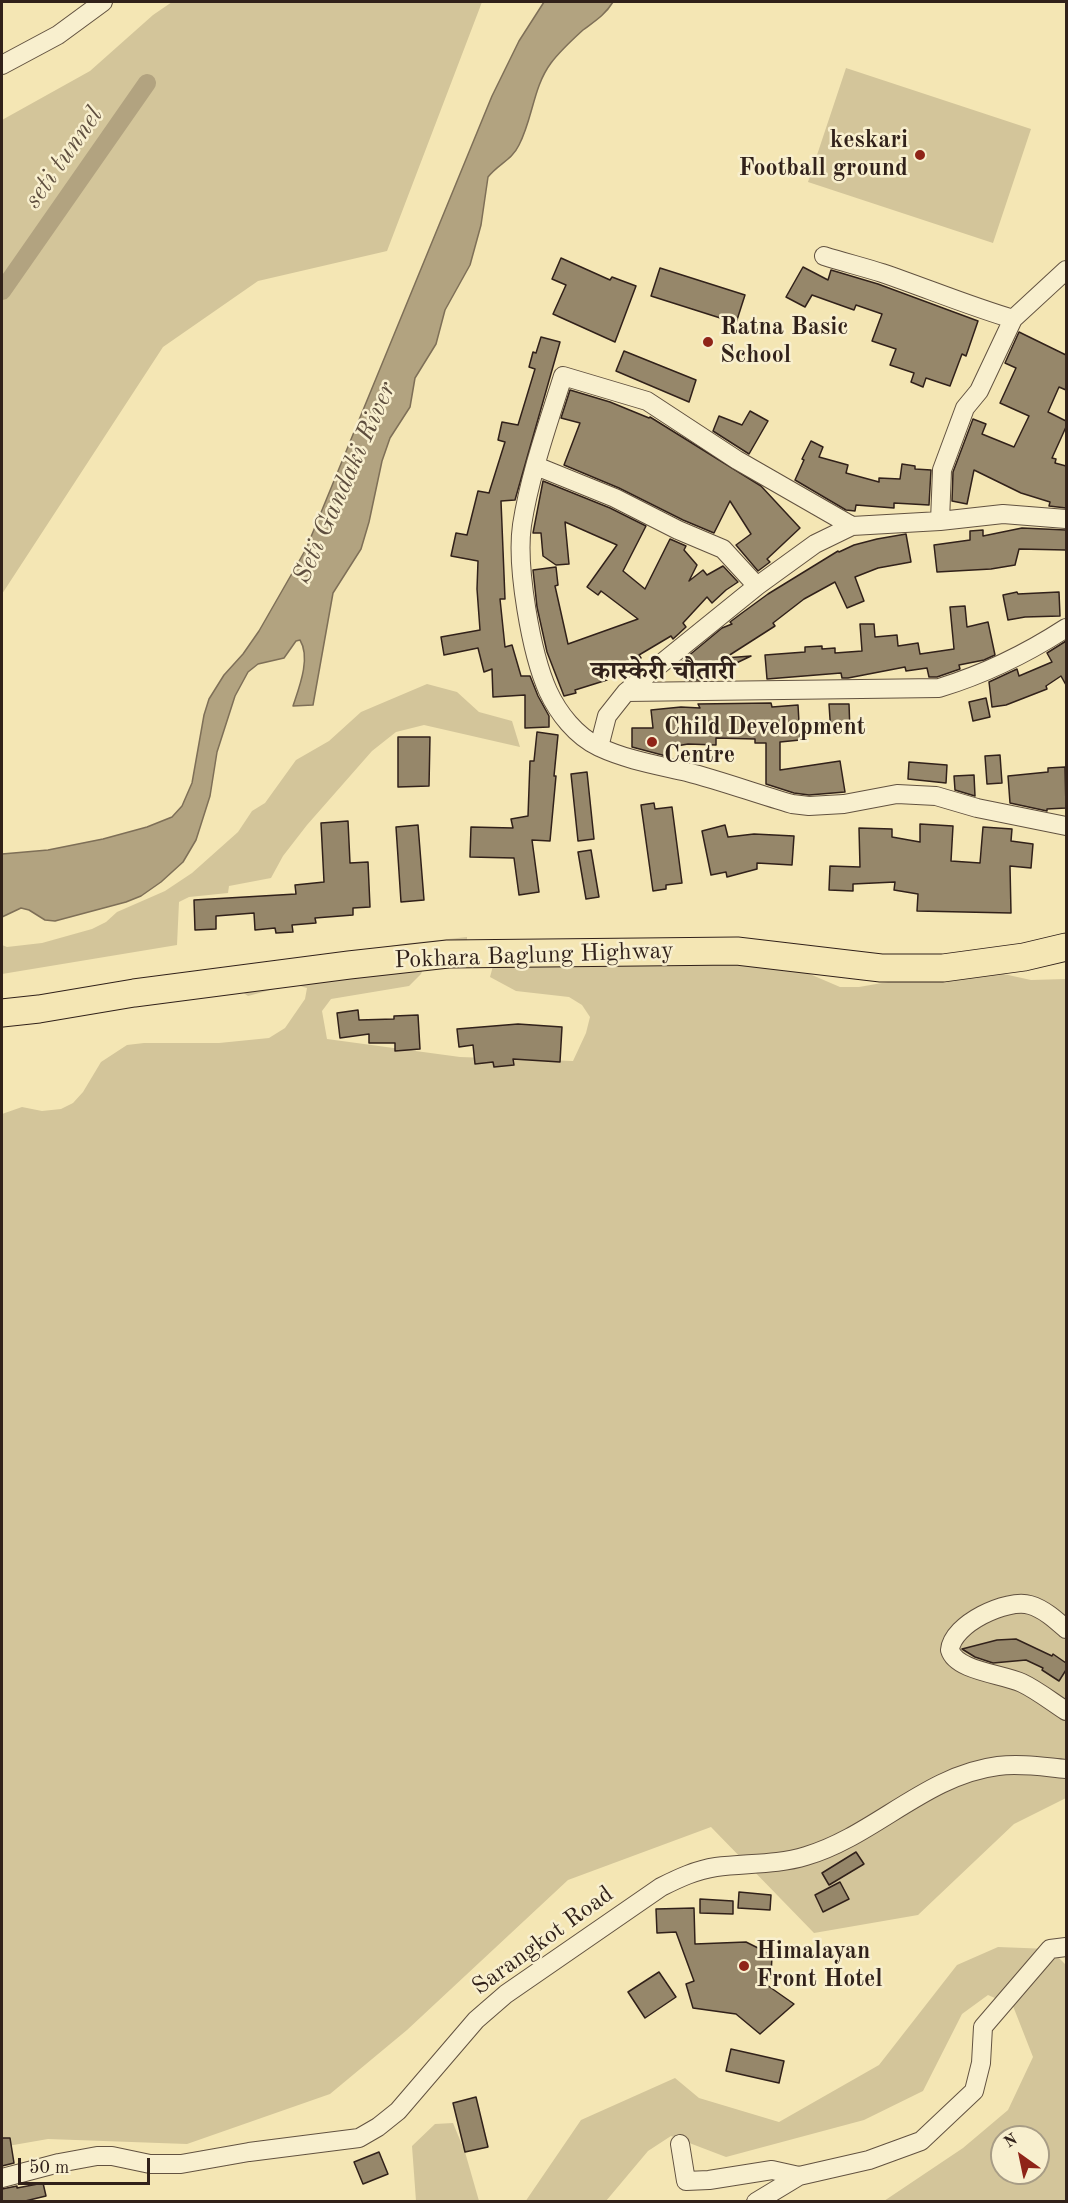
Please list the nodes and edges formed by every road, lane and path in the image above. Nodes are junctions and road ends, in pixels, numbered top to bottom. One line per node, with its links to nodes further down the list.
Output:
1 (103, 2): 2 (street)
2 (2, 65)
3 (824, 256): 5 (street)
4 (1066, 270): 5 (street)
5 (1013, 319): 8 (street)
6 (536, 466): 9 (street); 10 (street); 13 (street)
7 (1066, 519): 8 (street)
8 (940, 521): 9 (street)
9 (852, 526): 10 (street)
10 (758, 585): 12 (street)
11 (1066, 628): 12 (street)
12 (626, 692): 13 (street)
13 (599, 747): 14 (street)
14 (1066, 826)
15 (1066, 947): 16 (highway, Pokhara Baglung Highway)
16 (2, 1013)
17 (1066, 1629): 18 (street)
18 (1066, 1711)
19 (1066, 1769): 23 (street, Sarangkot Road)
20 (1066, 1947): 22 (street)
21 (680, 2144): 22 (street)
22 (799, 2176): 24 (street)
23 (2, 2178)
24 (756, 2202)

